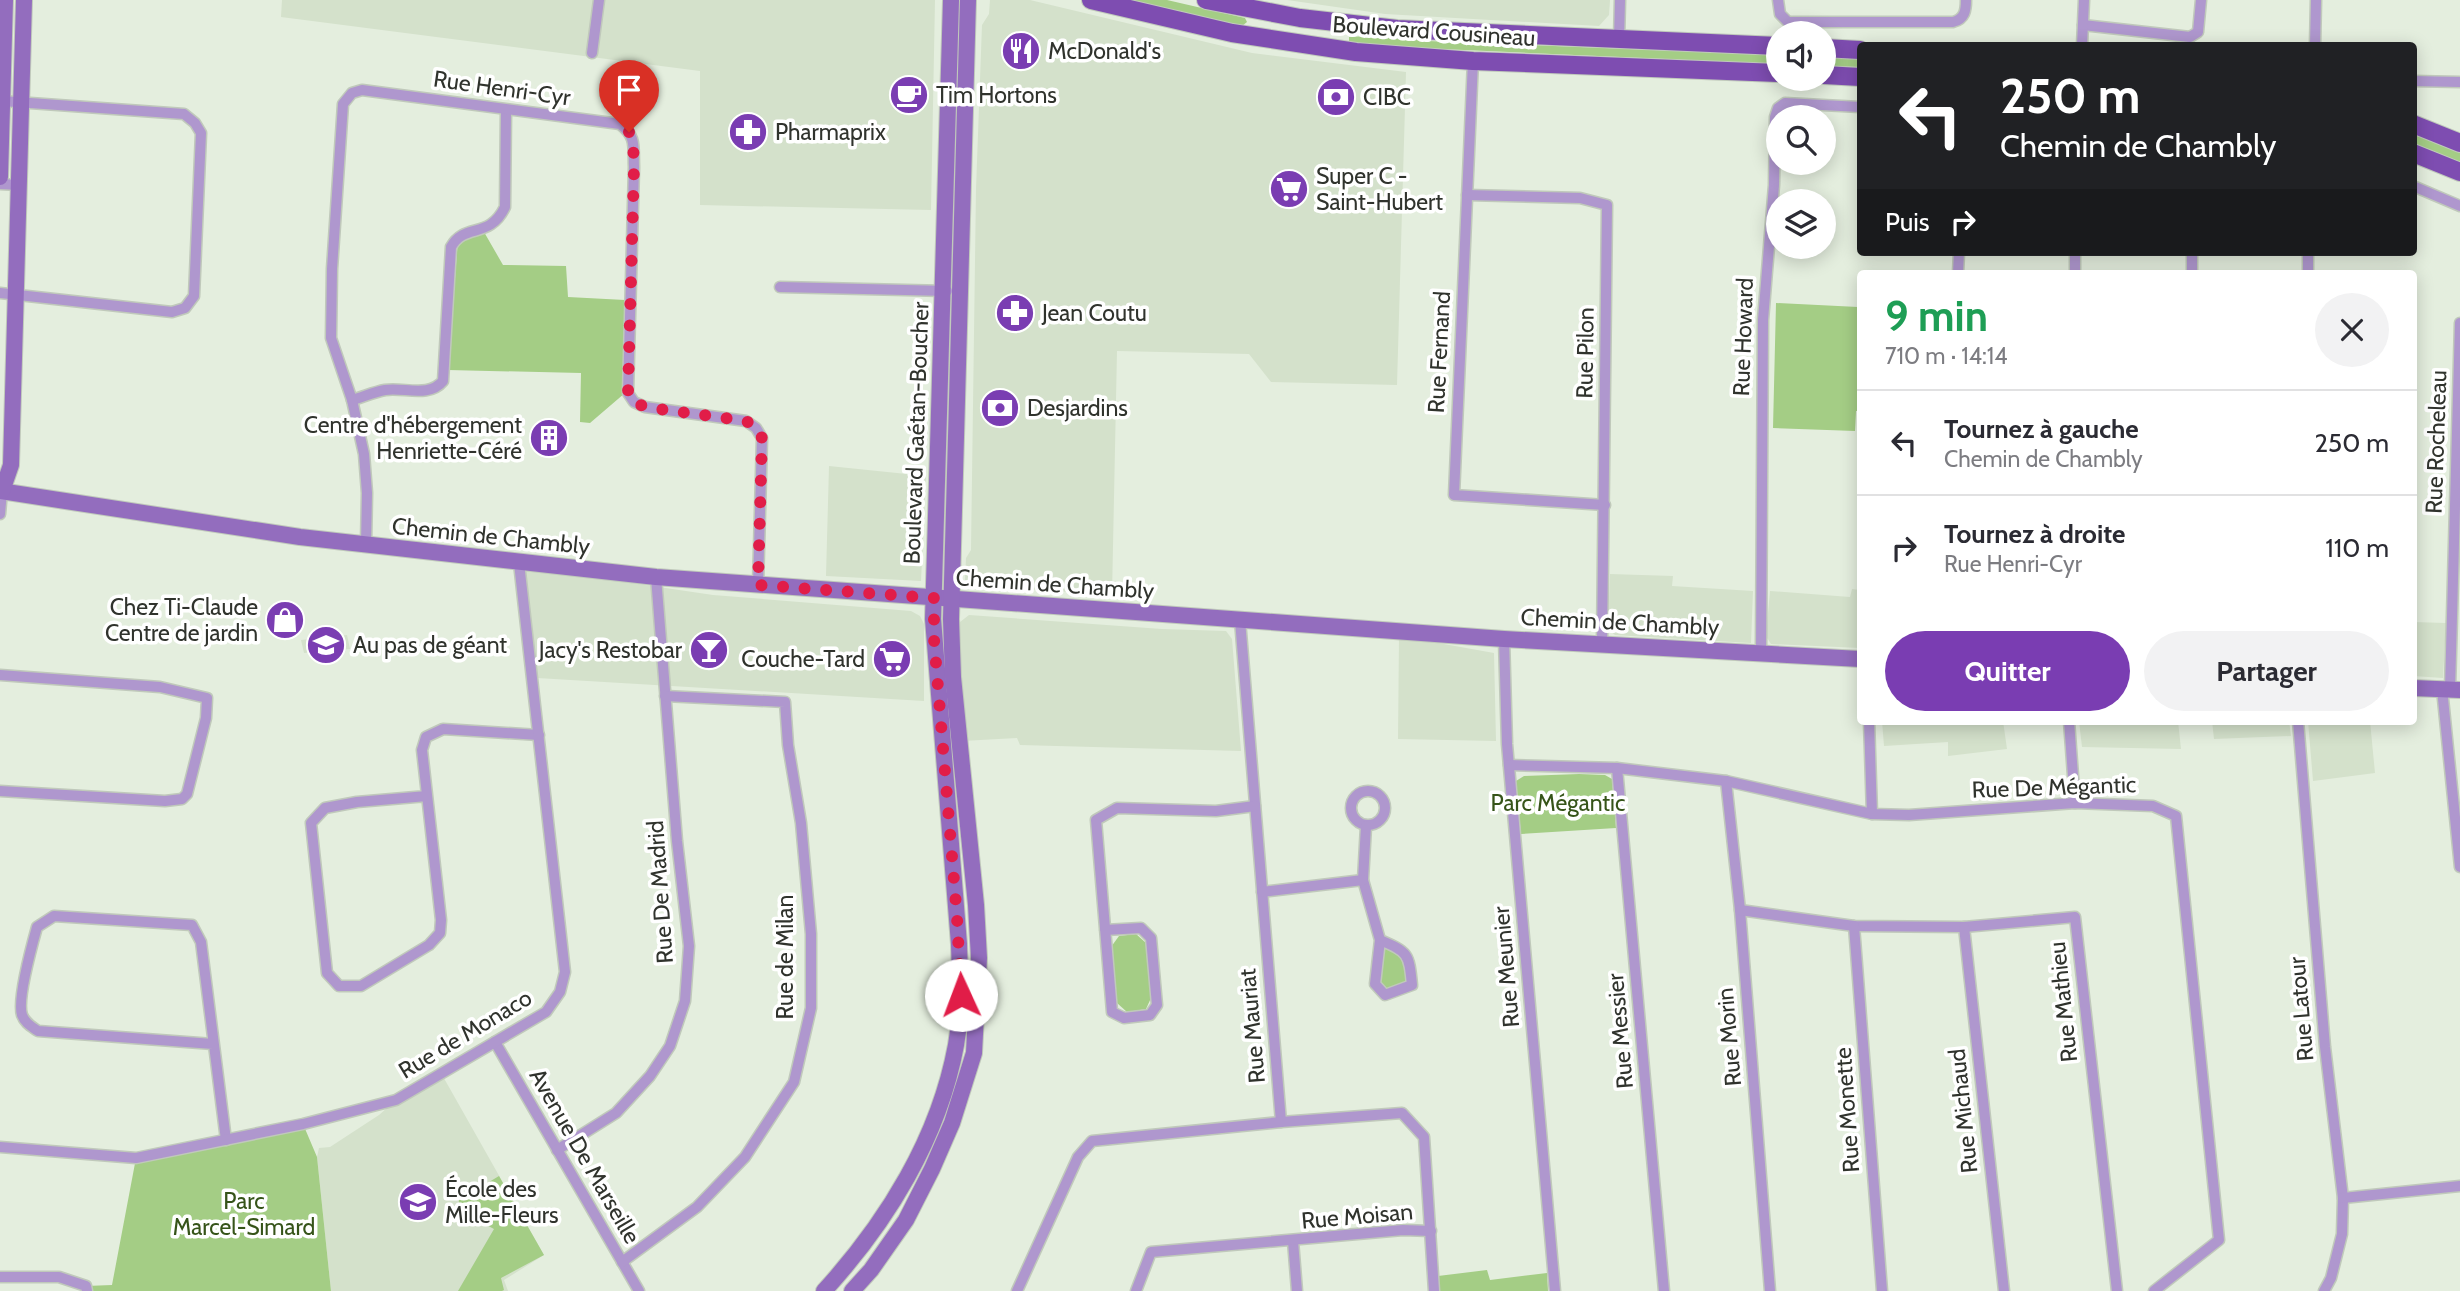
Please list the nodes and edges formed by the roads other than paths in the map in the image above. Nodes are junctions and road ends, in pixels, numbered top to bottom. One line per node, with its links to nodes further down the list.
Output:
1 (5, 0): 28 (street)
2 (24, 0): 29 (street)
3 (599, 0): 21 (street)
4 (951, 0): 34 (street, Boulevard Gaétan-Boucher)
5 (968, 0): 41 (street, Boulevard Gaétan-Boucher)
6 (1091, 0): 22 (main road, Boulevard Cousineau)
7 (1206, 0): 15 (main road, Boulevard Cousineau)
8 (1620, 0): 15 (street)
9 (1778, 0): 10 (street)
10 (1966, 0)
11 (2084, 0): 14 (street)
12 (2201, 0): 14 (street)
13 (2316, 0): 17 (street)
14 (2083, 25): 16 (street)
15 (1619, 40): 18 (main road, Boulevard Cousineau)
16 (2082, 42)
17 (2315, 42)
18 (1766, 46)
19 (1836, 49): 20 (main road)
20 (1857, 50)
21 (592, 53)
22 (1474, 61): 23 (main road, Boulevard Cousineau); 42 (street, Rue Fernand)
23 (1766, 73)
24 (1836, 75): 25 (main road)
25 (1857, 76)
26 (2417, 81): 27 (street)
27 (2460, 82)
28 (2, 100): 29 (street); 37 (street)
29 (22, 103): 39 (street); 47 (street)
30 (1857, 107): 62 (street, Rue Howard)
31 (506, 110): 49 (street); 49 (street, Rue Henri-Cyr); 56 (street, Rue Henri-Cyr)
32 (2417, 126): 33 (main road)
33 (2460, 143)
34 (947, 146): 41 (street); 45 (street, Boulevard Gaétan-Boucher)
35 (2417, 155): 36 (main road)
36 (2460, 172)
37 (0, 177)
38 (0, 184): 39 (street)
39 (19, 185): 47 (street)
40 (2417, 188): 43 (street)
41 (963, 189): 46 (street, Boulevard Gaétan-Boucher)
42 (1467, 195): 51 (street, Rue Pilon); 51 (street, Rue Fernand)
43 (2460, 206)
44 (780, 287): 45 (street)
45 (943, 291): 46 (street); 57 (street, Boulevard Gaétan-Boucher)
46 (960, 291): 58 (street, Boulevard Gaétan-Boucher)
47 (7, 293): 50 (street)
48 (2460, 323): 66 (street, Rue Rocheleau)
49 (352, 400): 53 (street, Rue Henri-Cyr)
50 (1, 488): 52 (street); 53 (street, Chemin de Chambly)
51 (1605, 505): 61 (street, Rue Pilon)
52 (0, 514)
53 (366, 544): 54 (street, Chemin de Chambly)
54 (519, 562): 55 (street, Chemin de Chambly); 71 (street, Rue de Monaco)
55 (656, 577): 56 (street, Chemin de Chambly); 67 (street, Rue De Madrid)
56 (758, 585): 57 (street, Chemin de Chambly)
57 (934, 598): 58 (street, Chemin de Chambly); 103 (street, Boulevard Gaétan-Boucher)
58 (951, 599): 59 (street, Chemin de Chambly); 104 (street, Boulevard Gaétan-Boucher)
59 (1240, 620): 60 (street, Chemin de Chambly); 78 (street, Rue Mauriat)
60 (1504, 639): 61 (street, Chemin de Chambly); 72 (street, Rue Meunier)
61 (1602, 643): 62 (street, Chemin de Chambly)
62 (1761, 653): 63 (street, Chemin de Chambly)
63 (1857, 659)
64 (0, 675): 75 (street)
65 (2417, 688): 66 (street)
66 (2451, 689): 81 (street, Rue Rocheleau)
67 (665, 696): 94 (street, Rue De Madrid); 99 (street, Rue de Milan)
68 (1869, 725): 79 (street)
69 (2069, 725): 77 (street)
70 (2298, 725): 96 (street, Rue Latour)
71 (539, 736): 76 (street); 89 (street, Rue de Monaco)
72 (1510, 765): 73 (street, Rue De Mégantic); 109 (street, Rue Meunier)
73 (1617, 768): 74 (street, Rue De Mégantic); 110 (street, Rue Messier)
74 (1726, 781): 79 (street, Rue De Mégantic); 84 (street, Rue Morin)
75 (0, 791)
76 (427, 796): 76 (street)
77 (2075, 803): 79 (street, Rue De Mégantic); 115 (street, Rue De Mégantic)
78 (1255, 806): 83 (street, Rue Mauriat); 87 (street)
79 (1872, 814)
80 (1366, 826): 82 (street)
81 (2460, 867)
82 (1363, 880): 83 (street); 88 (street)
83 (1262, 892): 91 (street, Rue Mauriat)
84 (1740, 910): 85 (street, Rue Mathieu); 111 (street, Rue Morin)
85 (1854, 926): 86 (street, Rue Mathieu); 112 (street, Rue Monette)
86 (1964, 927): 113 (street, Rue Michaud); 114 (street, Rue Mathieu)
87 (1105, 930): 87 (street)
88 (1380, 940): 88 (street)
89 (495, 1042): 92 (street, Rue de Monaco); 94 (street, Avenue De Marseille)
90 (213, 1044): 90 (street); 92 (street)
91 (1281, 1122): 97 (street); 105 (street)
92 (226, 1140): 93 (street, Rue de Monaco)
93 (0, 1147)
94 (557, 1150): 99 (street, Avenue De Marseille)
95 (2460, 1186): 96 (street)
96 (2343, 1198): 116 (street, Rue Latour)
97 (1431, 1231): 98 (street, Rue Moisan); 108 (street)
98 (1293, 1241): 106 (street); 107 (street, Rue Moisan)
99 (622, 1262): 102 (street, Avenue De Marseille)
100 (0, 1277): 101 (street)
101 (87, 1291)
102 (639, 1291)
103 (824, 1291)
104 (852, 1291)
105 (1017, 1291)
106 (1136, 1291)
107 (1297, 1291)
108 (1434, 1291)
109 (1555, 1291)
110 (1664, 1291)
111 (1770, 1291)
112 (1882, 1291)
113 (2004, 1291)
114 (2117, 1291)
115 (2154, 1291)
116 (2324, 1291)

